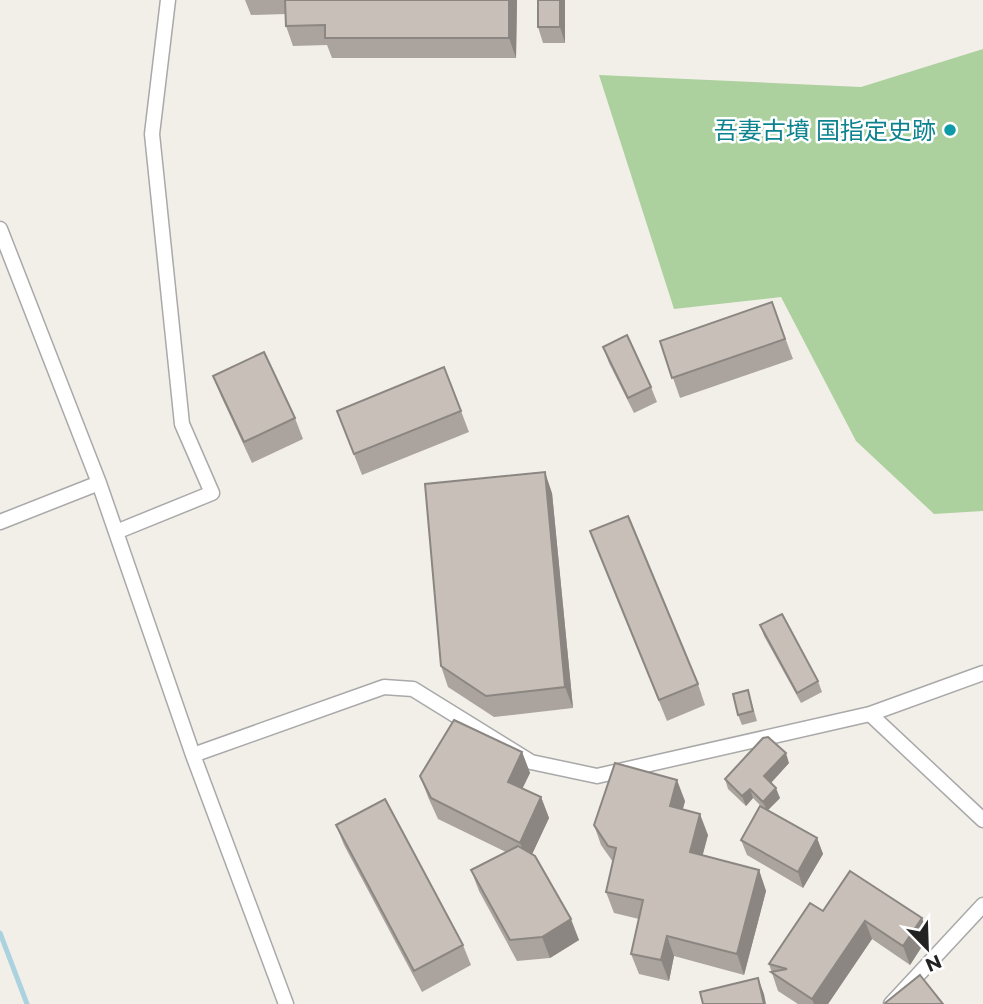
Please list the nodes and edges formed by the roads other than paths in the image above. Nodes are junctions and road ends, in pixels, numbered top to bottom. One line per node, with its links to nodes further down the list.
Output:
1 (168, 0): 5 (street)
2 (0, 229): 3 (street)
3 (99, 483): 4 (street); 5 (street)
4 (0, 522)
5 (116, 532): 8 (street)
6 (983, 673): 7 (street)
7 (870, 715): 8 (street); 9 (street)
8 (193, 755): 11 (street)
9 (983, 820)
10 (983, 905): 12 (street)
11 (286, 1004)
12 (891, 1004)

